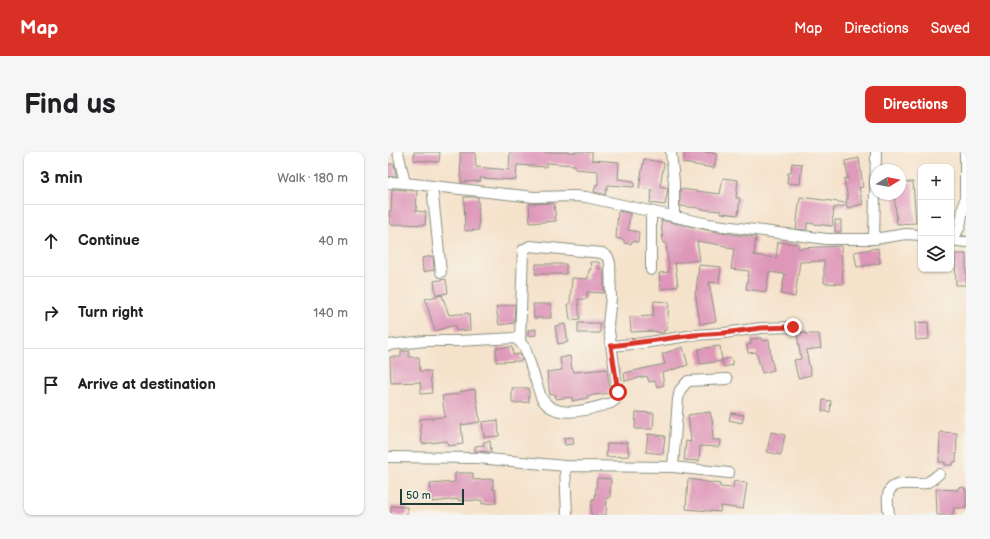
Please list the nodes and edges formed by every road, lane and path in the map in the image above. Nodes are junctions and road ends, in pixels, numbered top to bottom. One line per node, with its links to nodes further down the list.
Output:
1 (398, 152): 5 (street)
2 (671, 152): 9 (street)
3 (876, 152): 12 (street)
4 (964, 152): 11 (street)
5 (405, 183): 6 (street); 7 (street)
6 (388, 184)
7 (432, 186): 8 (street); 16 (street)
8 (651, 212): 9 (street); 15 (street)
9 (674, 216): 12 (street)
10 (918, 236): 12 (street)
11 (954, 236)
12 (874, 239)
13 (954, 240): 14 (street)
14 (966, 242)
15 (651, 270)
16 (441, 272)
17 (793, 327): 20 (street)
18 (520, 342): 19 (street); 20 (street); 20 (street)
19 (388, 345)
20 (611, 346)
21 (727, 379): 24 (street)
22 (388, 457): 23 (street)
23 (565, 466): 24 (street); 27 (street)
24 (674, 467): 25 (street)
25 (729, 473)
26 (938, 474): 28 (street)
27 (567, 515)
28 (889, 515)

